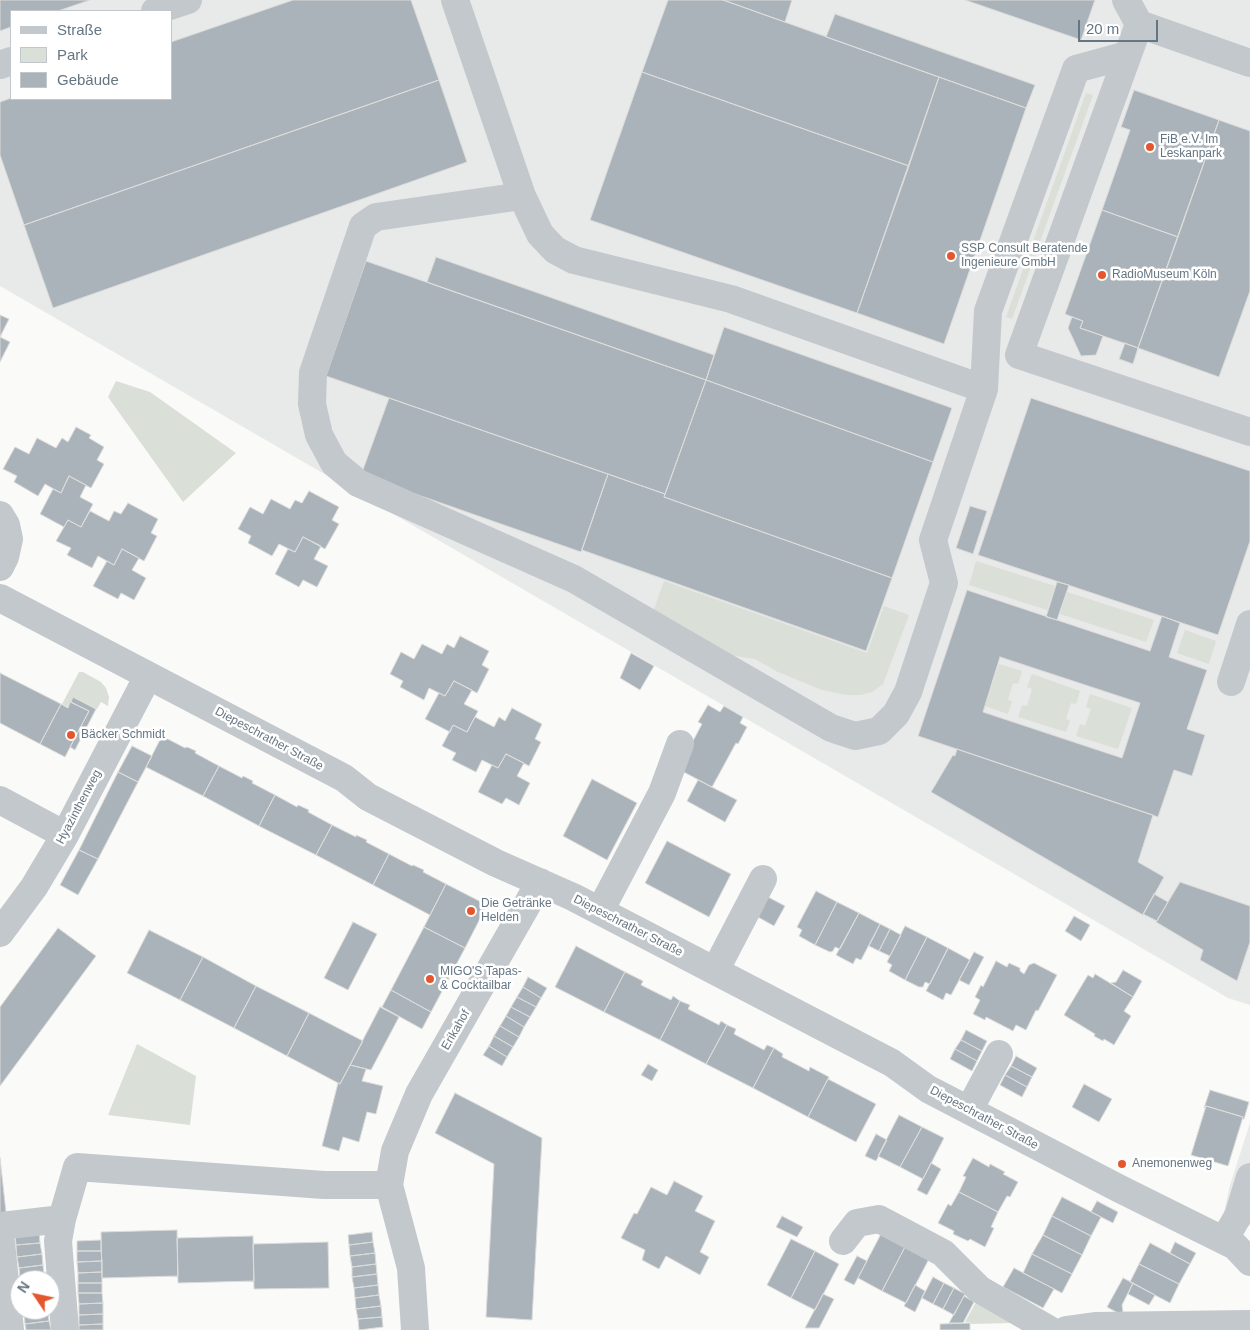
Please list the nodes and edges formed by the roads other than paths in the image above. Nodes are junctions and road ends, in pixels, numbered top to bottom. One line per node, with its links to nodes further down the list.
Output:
1 (188, 0): 4 (street)
2 (456, 0): 8 (street)
3 (1126, 0): 5 (street)
4 (158, 10)
5 (1139, 24): 6 (street); 7 (street)
6 (1127, 55): 9 (street); 10 (street)
7 (1250, 63)
8 (522, 196): 10 (street); 10 (street)
9 (1020, 355): 10 (street); 11 (street)
10 (984, 388)
11 (1248, 425)
12 (0, 515): 13 (street)
13 (0, 567)
14 (0, 598): 17 (street, Diepeschrather Straße)
15 (1250, 624): 16 (street)
16 (1240, 667)
17 (148, 676): 20 (street, Hyazinthenweg); 22 (street, Diepeschrather Straße)
18 (680, 744): 23 (street)
19 (0, 800): 20 (street)
20 (65, 834): 24 (street, Hyazinthenweg)
21 (763, 880): 25 (street)
22 (540, 882): 23 (street, Diepeschrather Straße); 29 (street, Erikahof)
23 (600, 911): 25 (street, Diepeschrather Straße)
24 (2, 927)
25 (715, 971): 27 (street, Diepeschrather Straße)
26 (999, 1054): 27 (street)
27 (969, 1110): 33 (street, Diepeschrather Straße)
28 (1250, 1178): 33 (street)
29 (389, 1185): 30 (street); 39 (street, Erikahof)
30 (62, 1219): 31 (street); 38 (street)
31 (0, 1226)
32 (0, 1233): 37 (street)
33 (1224, 1240): 35 (street, Diepeschrather Straße)
34 (843, 1241): 40 (street)
35 (1250, 1262)
36 (1250, 1324): 41 (street)
37 (10, 1330)
38 (65, 1330)
39 (415, 1330)
40 (1050, 1330)
41 (1066, 1330)

